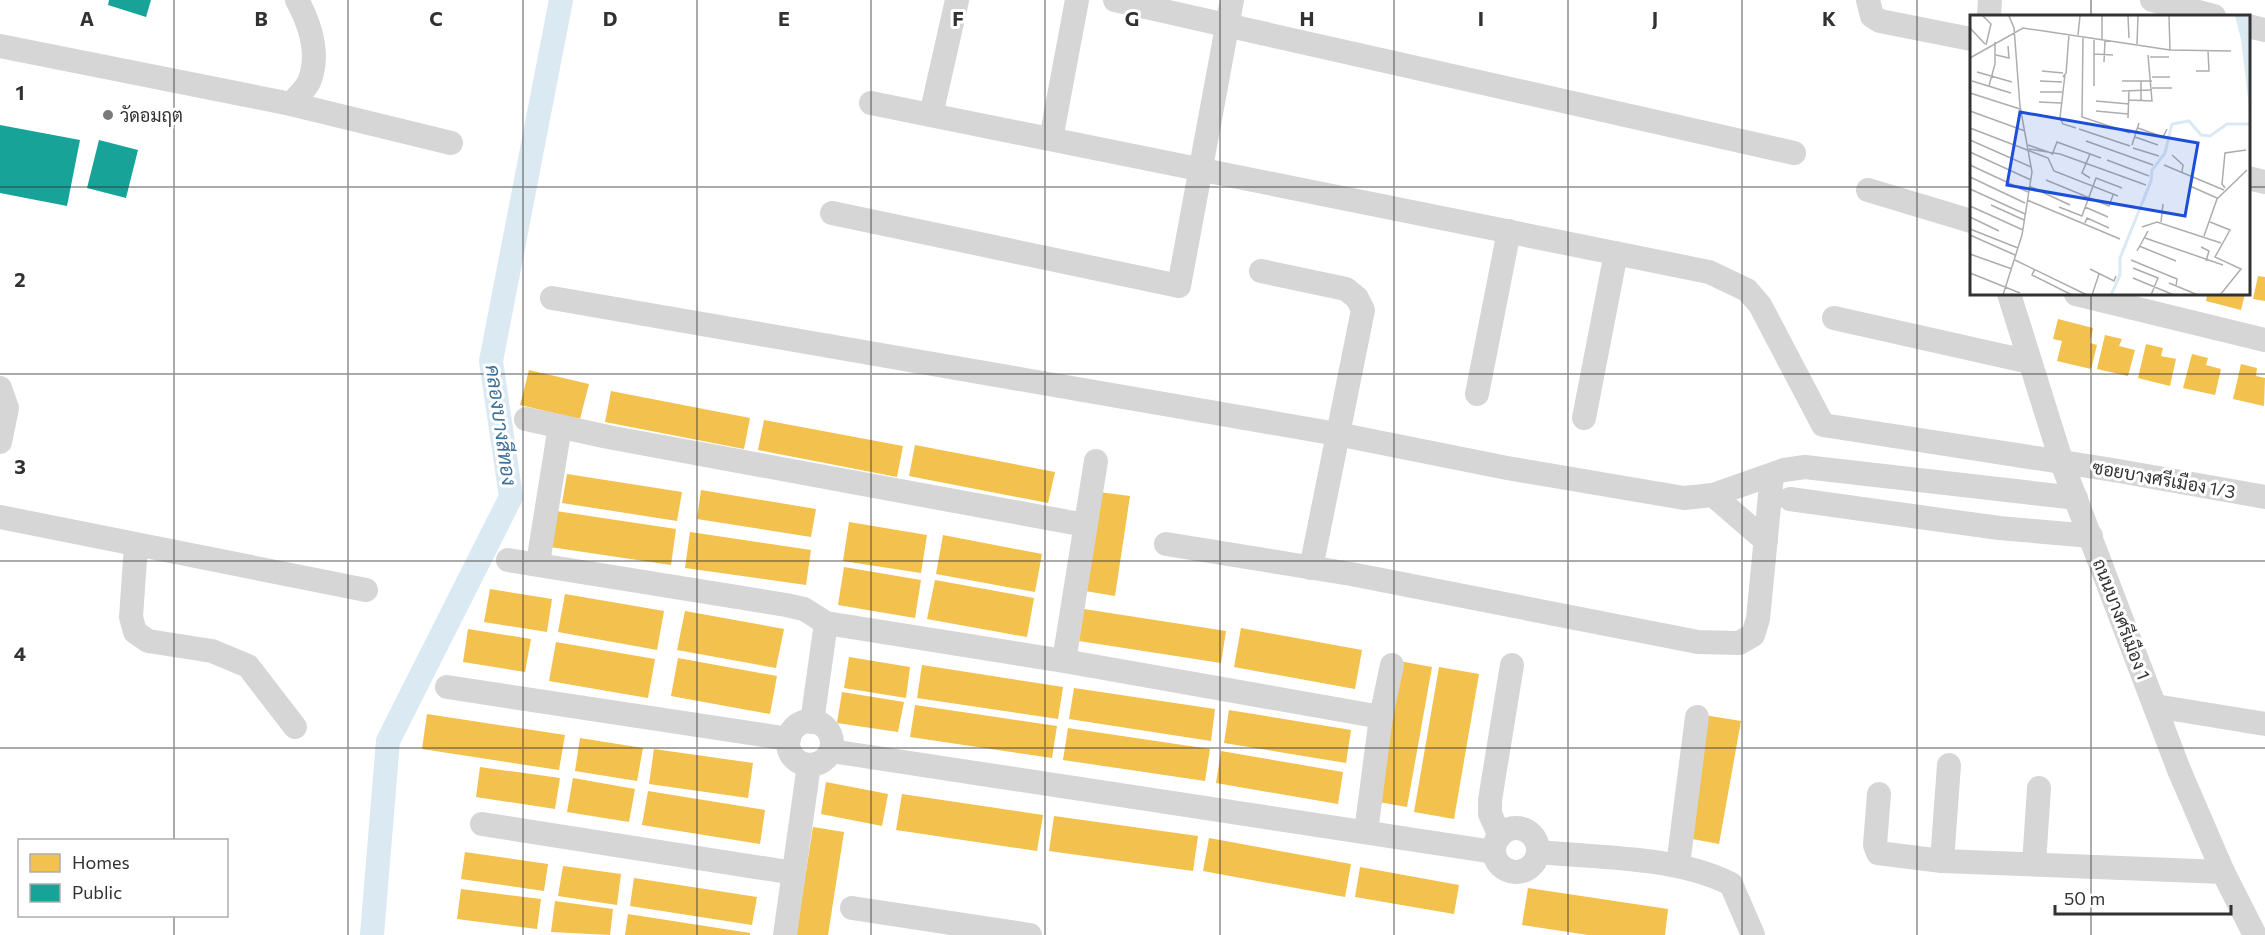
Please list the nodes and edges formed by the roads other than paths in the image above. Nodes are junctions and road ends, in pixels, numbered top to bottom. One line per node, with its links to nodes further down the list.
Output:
1 (297, 0): 17 (street)
2 (957, 0): 18 (street)
3 (1077, 0): 19 (street)
4 (1115, 0): 11 (street)
5 (1232, 0): 11 (street)
6 (1869, 0): 14 (street)
7 (1990, 0): 9 (street)
8 (2152, 0): 10 (street)
9 (1989, 15)
10 (2210, 15)
11 (1227, 25): 21 (street); 22 (street)
12 (2250, 26): 13 (street)
13 (2265, 30)
14 (1970, 39)
15 (0, 46): 17 (street)
16 (871, 103): 18 (street)
17 (291, 104): 20 (street)
18 (931, 115): 19 (street)
19 (1051, 139): 22 (street)
20 (451, 143)
21 (1794, 153)
22 (1199, 169): 26 (street); 28 (street)
23 (2250, 178): 24 (street)
24 (2265, 182)
25 (1868, 190): 27 (street)
26 (832, 213)
27 (1970, 221)
28 (1509, 231): 29 (street); 38 (street)
29 (1616, 253): 40 (street); 45 (street, ซอยบางศรีเมือง 1/3)
30 (1261, 272): 42 (street)
31 (2010, 296): 36 (street, ถนนบางศรีเมือง 1)
32 (2084, 296): 35 (street)
33 (552, 298): 42 (street)
34 (1834, 318): 36 (street)
35 (2265, 340)
36 (2030, 363): 45 (street, ถนนบางศรีเมือง 1)
37 (0, 388): 43 (street)
38 (1477, 394)
39 (526, 418): 41 (street)
40 (1584, 418)
41 (561, 426): 52 (street); 58 (street)
42 (1337, 434): 47 (street); 59 (street)
43 (0, 442)
44 (1096, 461): 52 (street)
45 (2062, 463): 48 (street, ซอยบางศรีเมือง 1/3); 49 (street, ถนนบางศรีเมือง 1)
46 (1772, 475): 47 (street); 49 (street); 54 (street)
47 (1713, 495): 54 (street)
48 (2265, 497)
49 (2076, 498): 53 (street, ถนนบางศรีเมือง 1)
50 (1790, 499): 53 (street)
51 (0, 517): 56 (street)
52 (1085, 525): 62 (street)
53 (2091, 536): 66 (street, ถนนบางศรีเมือง 1)
54 (1766, 541): 59 (street)
55 (1166, 544): 59 (street)
56 (136, 546): 60 (street); 71 (street)
57 (508, 560): 58 (street)
58 (538, 564): 61 (street)
59 (1311, 568)
60 (366, 590)
61 (826, 623): 62 (street); 69 (street)
62 (1064, 661): 67 (street)
63 (1392, 665): 67 (street)
64 (1512, 665): 80 (street)
65 (447, 687): 72 (street)
66 (2155, 706): 70 (street); 85 (street, ถนนบางศรีเมือง 1)
67 (1381, 717): 79 (street)
68 (1697, 717): 84 (street)
69 (812, 722): 72 (street); 73 (street)
70 (2265, 724)
71 (295, 727)
72 (789, 740): 74 (street)
73 (831, 751): 74 (street); 79 (street)
74 (809, 765): 86 (street)
75 (1949, 765): 82 (street)
76 (2039, 788): 83 (street)
77 (1879, 794): 82 (street)
78 (482, 824): 86 (street)
79 (1366, 832): 80 (street)
80 (1497, 844): 81 (street); 81 (street)
81 (1538, 852): 84 (street)
82 (1942, 861): 83 (street)
83 (2034, 864): 85 (street)
84 (1678, 866): 91 (street)
85 (2223, 872): 92 (street, ถนนบางศรีเมือง 1)
86 (795, 873): 89 (street)
87 (852, 908): 88 (street)
88 (929, 927): 90 (street)
89 (785, 935)
90 (1030, 935)
91 (1753, 935)
92 (2255, 935)

